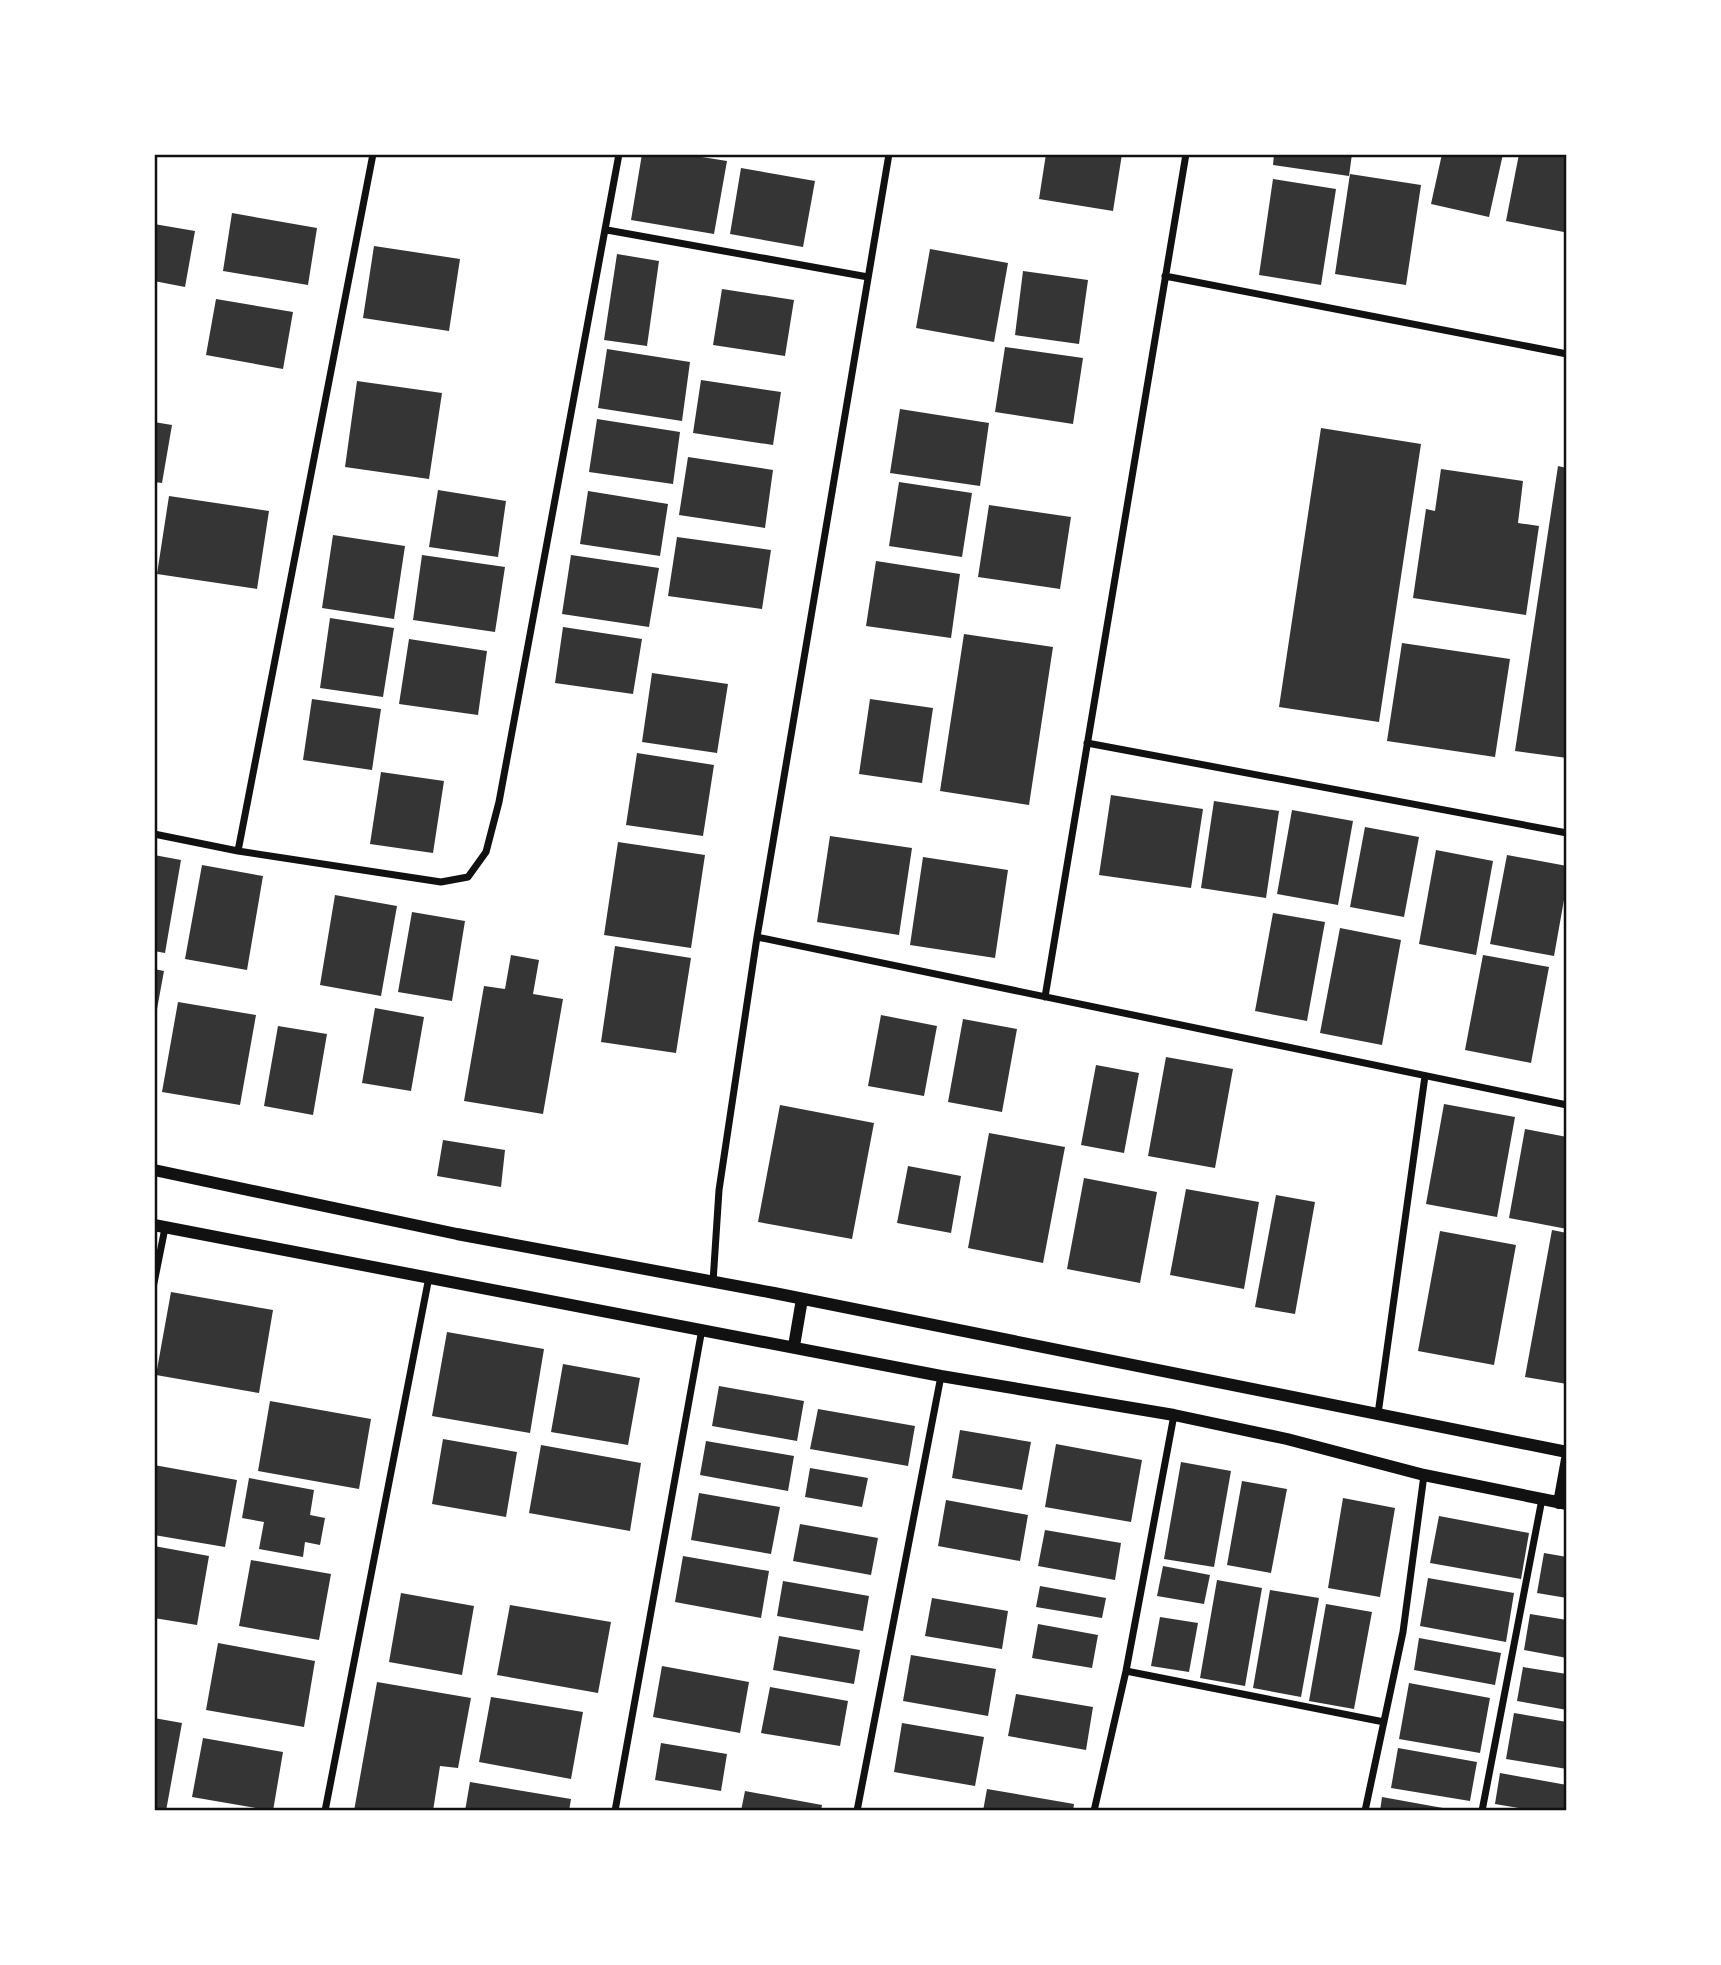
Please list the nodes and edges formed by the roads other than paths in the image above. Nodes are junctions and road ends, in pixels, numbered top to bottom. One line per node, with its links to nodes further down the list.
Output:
1 (373, 154): 12 (street)
2 (618, 154): 5 (street)
3 (890, 154): 7 (street)
4 (1186, 154): 6 (street)
5 (607, 230): 7 (street); 12 (street)
6 (1165, 276): 8 (street); 9 (street)
7 (868, 278): 13 (street)
8 (1567, 354)
9 (1087, 743): 10 (street); 14 (street)
10 (1567, 833)
11 (154, 834): 12 (street)
12 (238, 851)
13 (757, 937): 14 (street); 20 (street)
14 (1045, 997): 15 (street)
15 (1425, 1076): 16 (street); 26 (street)
16 (1567, 1105)
17 (154, 1170): 20 (street)
18 (160, 1227): 19 (street); 21 (street)
19 (429, 1276): 23 (street); 35 (street)
20 (713, 1282): 22 (street)
21 (154, 1283)
22 (802, 1299): 24 (street); 26 (street)
23 (702, 1329): 24 (street); 36 (street)
24 (794, 1346): 25 (street)
25 (941, 1376): 27 (street); 37 (street)
26 (1378, 1414): 28 (street)
27 (1174, 1415): 30 (street); 33 (street)
28 (1567, 1452)
29 (1567, 1459): 32 (street)
30 (1424, 1475): 31 (street); 34 (street)
31 (1542, 1499): 32 (street); 40 (street)
32 (1563, 1504)
33 (1126, 1671): 34 (street); 38 (street)
34 (1384, 1722): 39 (street)
35 (325, 1811)
36 (615, 1811)
37 (857, 1811)
38 (1094, 1811)
39 (1365, 1811)
40 (1482, 1811)

